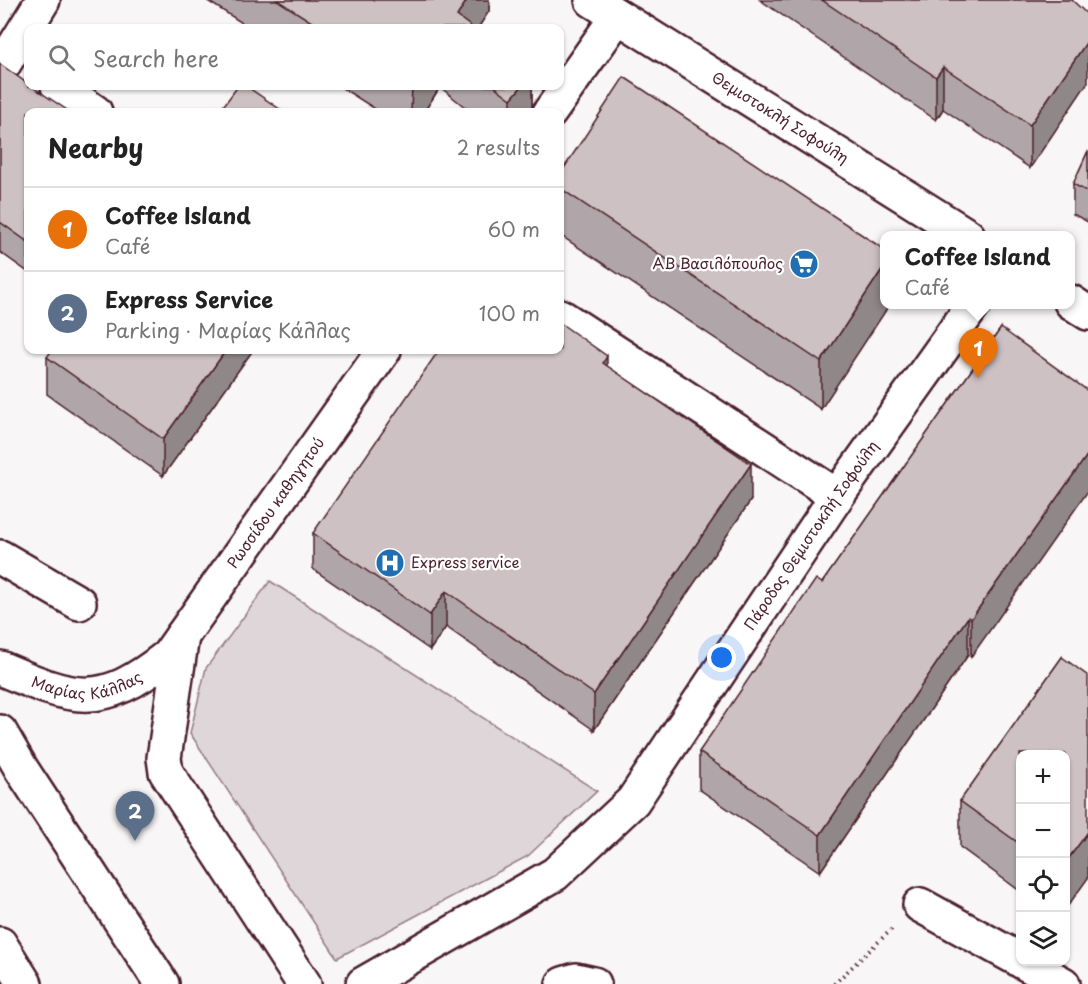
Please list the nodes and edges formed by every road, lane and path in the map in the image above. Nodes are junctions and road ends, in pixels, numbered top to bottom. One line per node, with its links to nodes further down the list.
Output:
1 (43, 0): 3 (street)
2 (613, 6): 6 (street); 11 (street, Θεμιστοκλή Σοφούλη)
3 (31, 24)
4 (24, 39): 5 (street)
5 (13, 62)
6 (564, 88)
7 (64, 90): 9 (street)
8 (563, 90): 10 (street)
9 (89, 108)
10 (552, 108)
11 (960, 231)
12 (1075, 305): 14 (street)
13 (970, 309): 17 (street, Πάροδος Θεμιστοκλή Σοφούλη)
14 (1088, 313)
15 (564, 319): 17 (street)
16 (381, 354): 20 (street, Ρωσσίδου καθηγητού)
17 (837, 496): 27 (street, Πάροδος Θεμιστοκλή Σοφούλη)
18 (0, 557): 19 (street)
19 (79, 603)
20 (175, 646): 21 (street, Μαρίας Κάλλας); 30 (street)
21 (0, 668)
22 (0, 732): 29 (street)
23 (920, 905): 25 (street); 33 (path)
24 (0, 944): 28 (street)
25 (1016, 958)
26 (1031, 966): 34 (street)
27 (371, 982)
28 (25, 984)
29 (162, 984)
30 (304, 984)
31 (563, 984): 32 (street)
32 (594, 984)
33 (834, 984)
34 (1063, 984)

